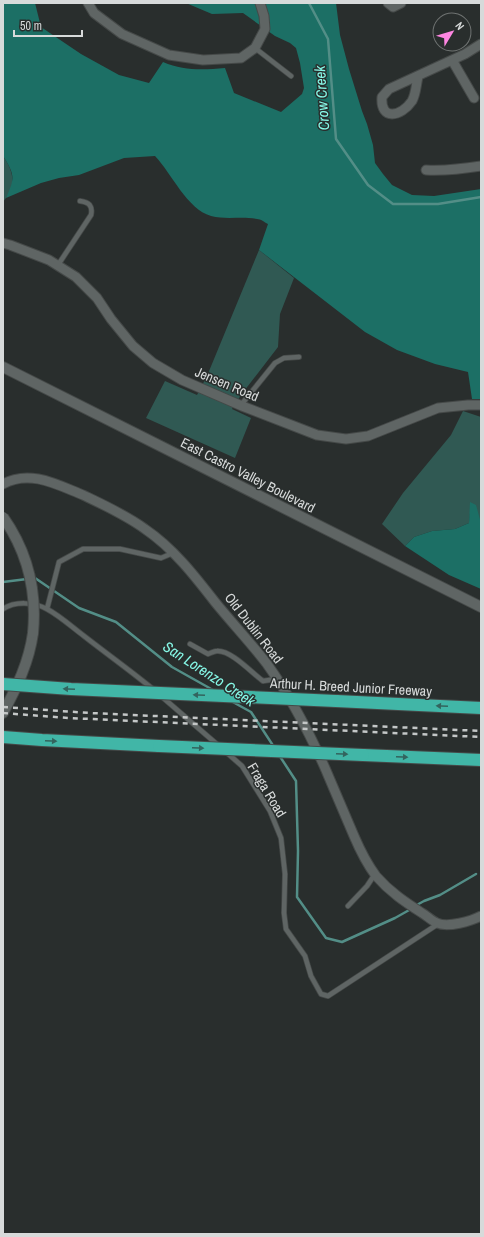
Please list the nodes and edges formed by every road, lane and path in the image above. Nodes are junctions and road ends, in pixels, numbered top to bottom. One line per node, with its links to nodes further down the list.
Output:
1 (88, 3): 6 (street)
2 (260, 3): 6 (street)
3 (388, 3): 4 (street)
4 (401, 3)
5 (481, 44): 7 (street)
6 (256, 48): 8 (lane)
7 (452, 60): 9 (street); 10 (street)
8 (291, 76)
9 (418, 77): 9 (street)
10 (474, 98)
11 (481, 166): 12 (street)
12 (426, 170)
13 (80, 201): 15 (lane)
14 (3, 243): 15 (street, Jensen Road)
15 (58, 265): 18 (street, Jensen Road)
16 (299, 357): 18 (lane)
17 (3, 367): 23 (main road, East Castro Valley Boulevard)
18 (241, 405): 19 (street, Jensen Road)
19 (481, 405)
20 (3, 484): 22 (street, Old Dublin Road)
21 (3, 517): 30 (main road, bridge)
22 (173, 553): 25 (lane); 27 (street, Old Dublin Road)
23 (481, 607)
24 (3, 609): 25 (lane, Fraga Road)
25 (47, 609): 36 (lane, Fraga Road)
26 (190, 644): 27 (lane)
27 (276, 679): 33 (street, Old Dublin Road)
28 (3, 684): 29 (highway, Arthur H. Breed Junior Freeway, one-way to 28, bridge)
29 (481, 708)
30 (3, 712)
31 (8, 737): 32 (highway, one-way to 32, bridge)
32 (481, 760)
33 (375, 874): 34 (lane); 36 (street, Old Dublin Road)
34 (348, 906)
35 (481, 916): 36 (street)
36 (438, 924)

